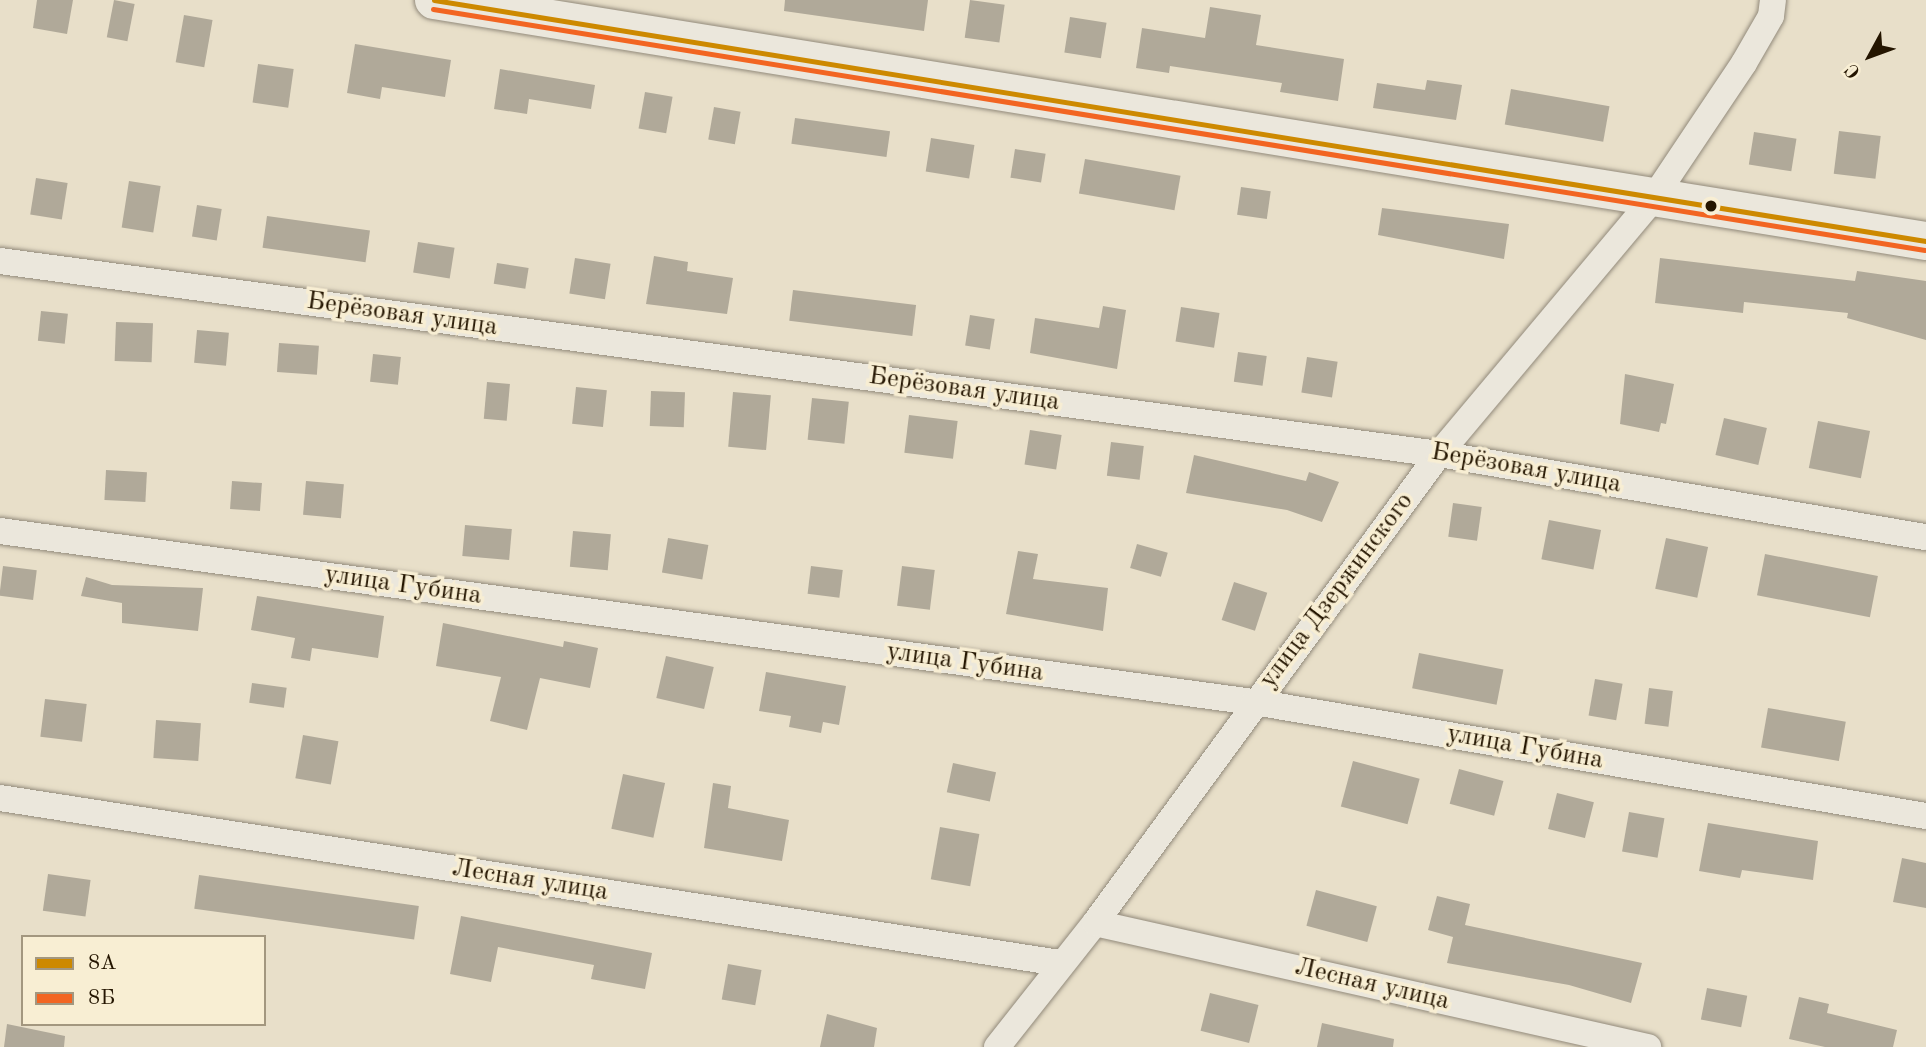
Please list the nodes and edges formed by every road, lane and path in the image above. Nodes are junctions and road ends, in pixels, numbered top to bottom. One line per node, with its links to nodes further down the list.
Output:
1 (434, 0): 3 (street)
2 (1773, 0): 3 (street, улица Дзержинского)
3 (1653, 199): 4 (street); 6 (street, улица Дзержинского)
4 (1926, 242)
5 (0, 261): 6 (street, Берёзовая улица)
6 (1439, 454): 8 (street, Берёзовая улица); 9 (street, улица Дзержинского)
7 (0, 531): 9 (street, улица Губина)
8 (1926, 537)
9 (1254, 702): 11 (street, улица Губина); 12 (street, улица Дзержинского)
10 (0, 798): 13 (street, Лесная улица)
11 (1926, 816)
12 (1095, 923): 13 (street, улица Дзержинского); 15 (street, Лесная улица)
13 (1060, 963): 14 (street, улица Дзержинского)
14 (997, 1047)
15 (1648, 1047)

